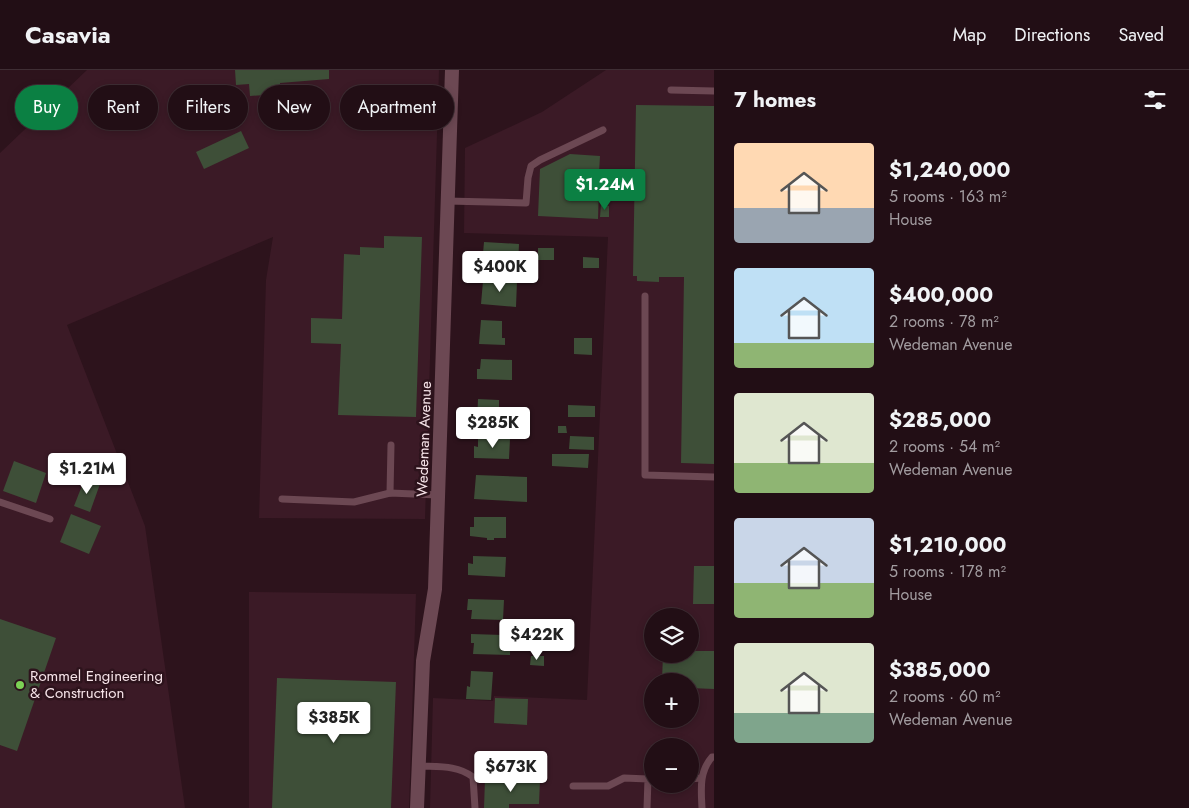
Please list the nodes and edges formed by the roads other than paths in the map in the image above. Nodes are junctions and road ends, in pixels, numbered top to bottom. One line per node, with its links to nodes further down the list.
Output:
1 (452, 70): 5 (street, Wedeman Avenue)
2 (671, 90): 3 (lane)
3 (714, 91)
4 (603, 130): 5 (lane)
5 (447, 201): 10 (street, Wedeman Avenue)
6 (645, 296): 8 (lane)
7 (391, 444): 9 (lane)
8 (714, 477)
9 (390, 493): 10 (lane); 11 (lane)
10 (438, 495): 15 (street, Wedeman Avenue)
11 (282, 499)
12 (0, 502): 13 (lane)
13 (50, 520)
14 (714, 756): 16 (lane)
15 (419, 766): 20 (street, Wedeman Avenue); 21 (lane)
16 (701, 778): 23 (lane)
17 (644, 779): 18 (lane)
18 (573, 786)
19 (649, 793): 22 (lane)
20 (417, 808)
21 (475, 808)
22 (647, 808)
23 (702, 808)

